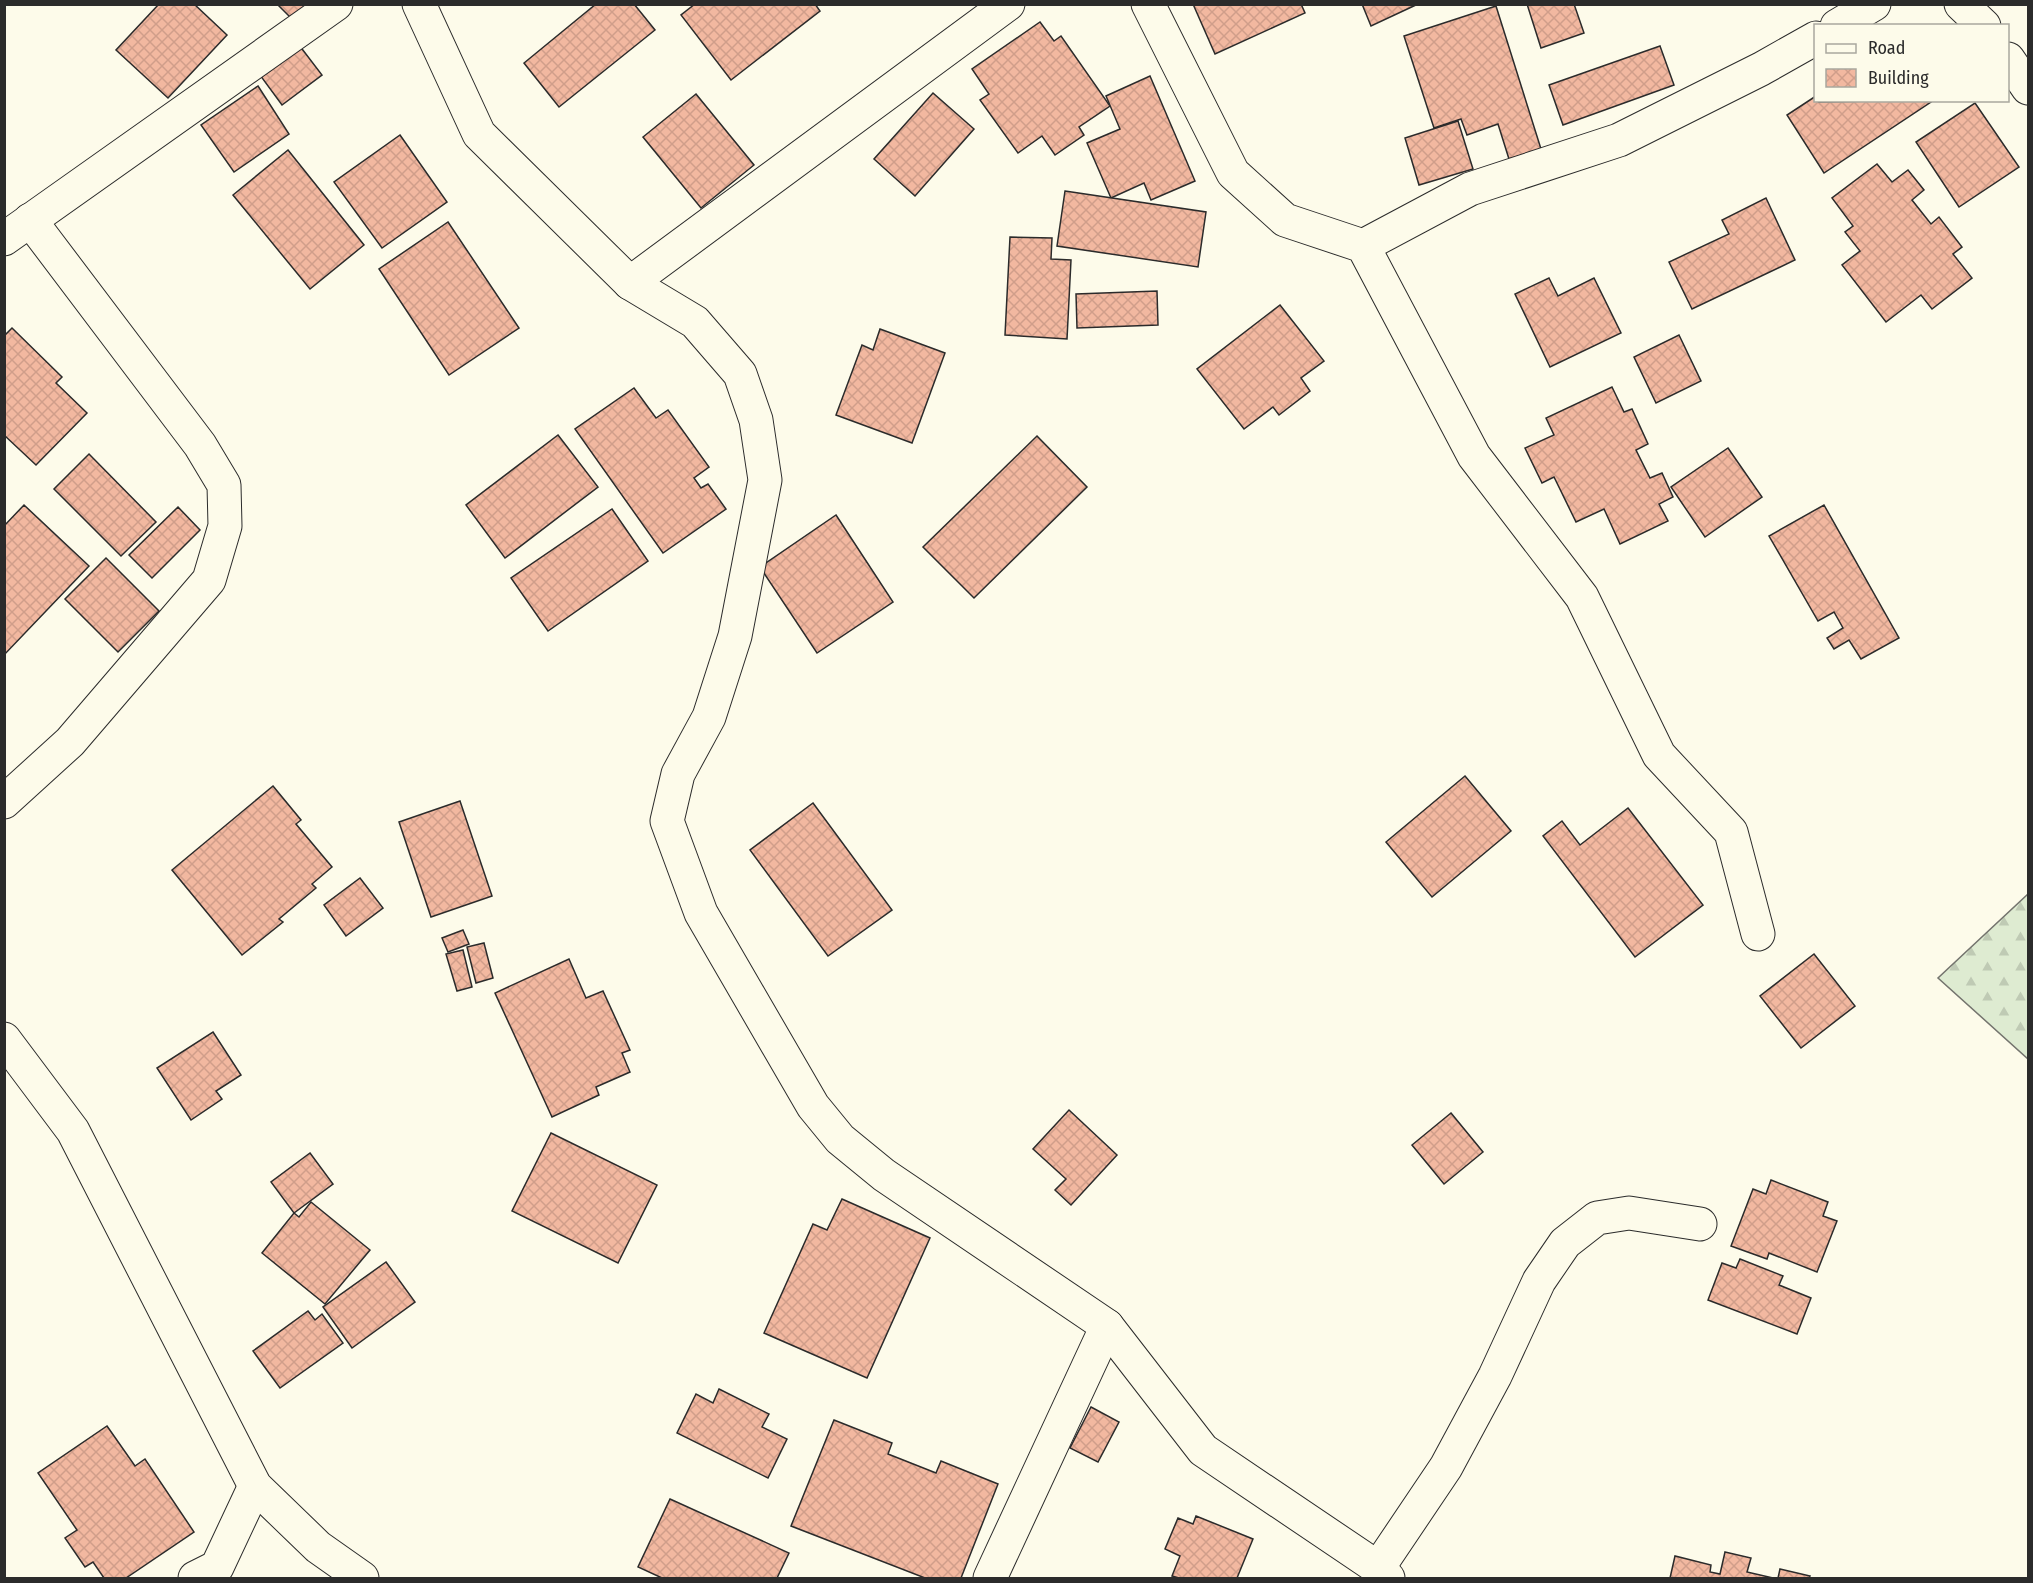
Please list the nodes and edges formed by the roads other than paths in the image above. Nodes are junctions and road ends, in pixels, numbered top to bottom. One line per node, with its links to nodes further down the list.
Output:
1 (336, 4): 12 (street)
2 (419, 4): 15 (street)
3 (1008, 4): 15 (street)
4 (1148, 4): 14 (street)
5 (1874, 4): 7 (street)
6 (1961, 4): 8 (street)
7 (1840, 24)
8 (1982, 24)
9 (1814, 39): 14 (street)
10 (2009, 62): 11 (street)
11 (2028, 88)
12 (30, 220): 13 (street); 16 (street)
13 (4, 239)
14 (1363, 246): 17 (street)
15 (630, 283): 20 (street)
16 (4, 802)
17 (1758, 934)
18 (4, 1039): 21 (street)
19 (1700, 1224): 22 (street)
20 (1107, 1326): 22 (street); 25 (street)
21 (255, 1486): 23 (street); 24 (street)
22 (1383, 1573)
23 (195, 1578)
24 (362, 1578)
25 (990, 1578)

